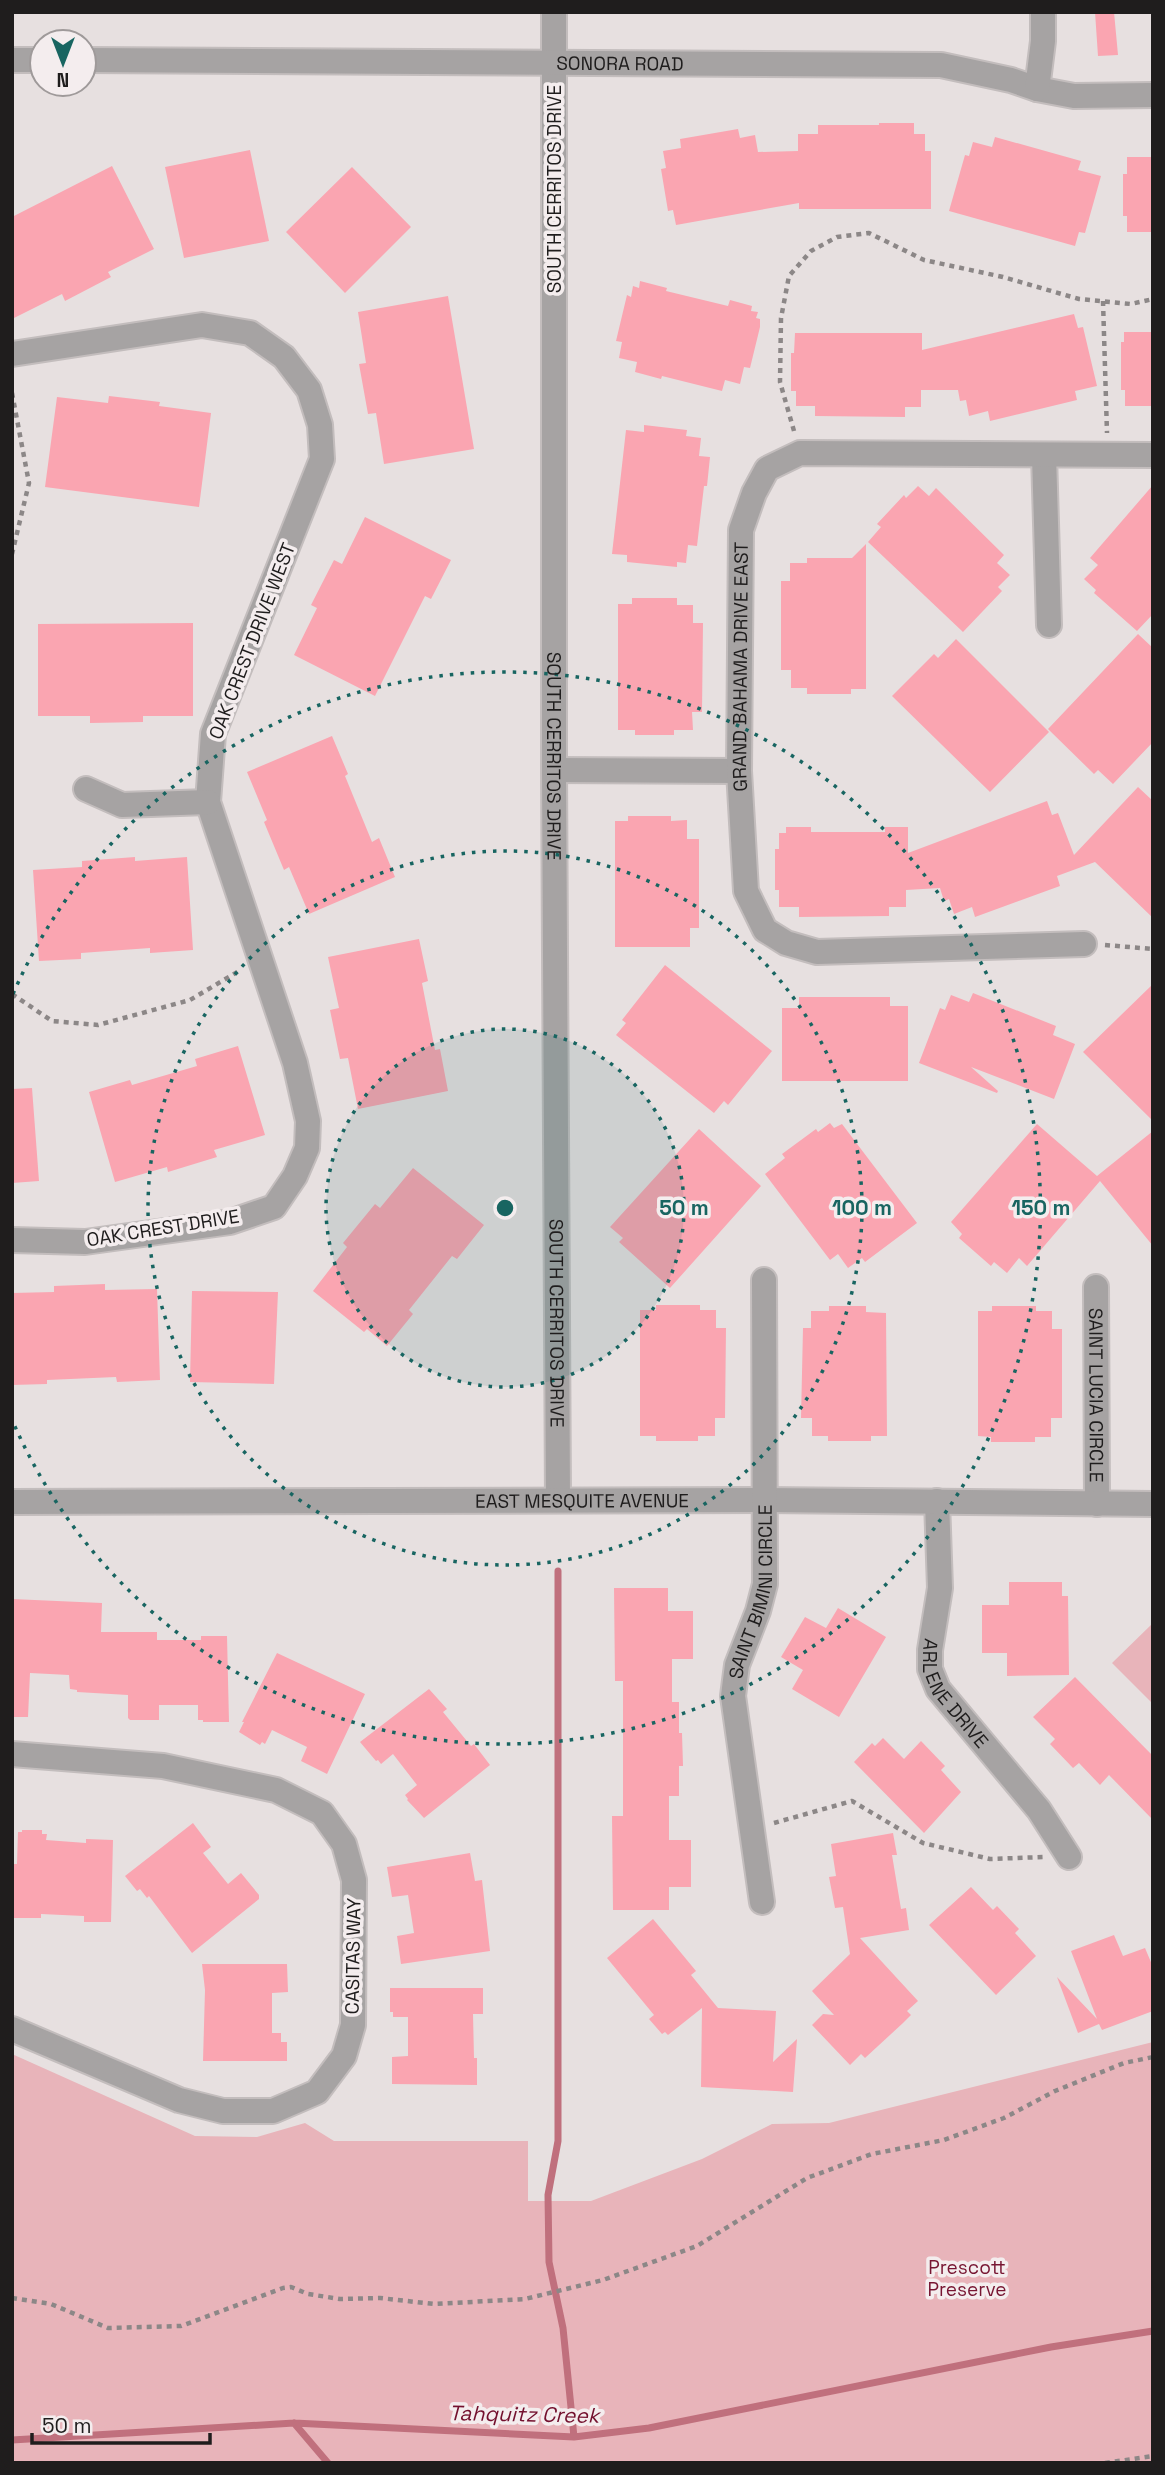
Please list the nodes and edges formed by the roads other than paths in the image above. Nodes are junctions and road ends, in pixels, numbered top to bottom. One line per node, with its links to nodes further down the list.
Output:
1 (554, 12): 4 (street, SOUTH CERRITOS DRIVE)
2 (1043, 12): 5 (street)
3 (98, 61): 4 (street, SONORA ROAD)
4 (554, 64): 5 (street, SONORA ROAD); 11 (street, SOUTH CERRITOS DRIVE)
5 (1037, 89): 6 (street, SONORA ROAD)
6 (1153, 95)
7 (12, 354): 14 (street, OAK CREST DRIVE WEST)
8 (1044, 455): 9 (street, GRAND BAHAMA DRIVE EAST); 10 (street); 12 (street, GRAND BAHAMA DRIVE EAST)
9 (1153, 455)
10 (1049, 625)
11 (554, 769): 12 (street); 20 (street, SOUTH CERRITOS DRIVE)
12 (739, 771): 15 (street, GRAND BAHAMA DRIVE EAST)
13 (86, 789): 14 (street)
14 (208, 802): 16 (street, OAK CREST DRIVE WEST)
15 (1084, 944)
16 (295, 1176): 17 (street, OAK CREST DRIVE)
17 (12, 1240)
18 (764, 1280): 21 (street, SAINT BIMINI CIRCLE)
19 (1096, 1287): 24 (street, SAINT LUCIA CIRCLE)
20 (558, 1500): 21 (street, EAST MESQUITE AVENUE); 23 (street, EAST MESQUITE AVENUE)
21 (765, 1500): 22 (street, EAST MESQUITE AVENUE); 28 (street, SAINT BIMINI CIRCLE)
22 (937, 1501): 24 (street, EAST MESQUITE AVENUE); 27 (street, ARLENE DRIVE)
23 (12, 1502)
24 (1097, 1504): 25 (street, EAST MESQUITE AVENUE)
25 (1153, 1504)
26 (12, 1754): 29 (street, CASITAS WAY)
27 (1069, 1857)
28 (762, 1902)
29 (12, 2029)

